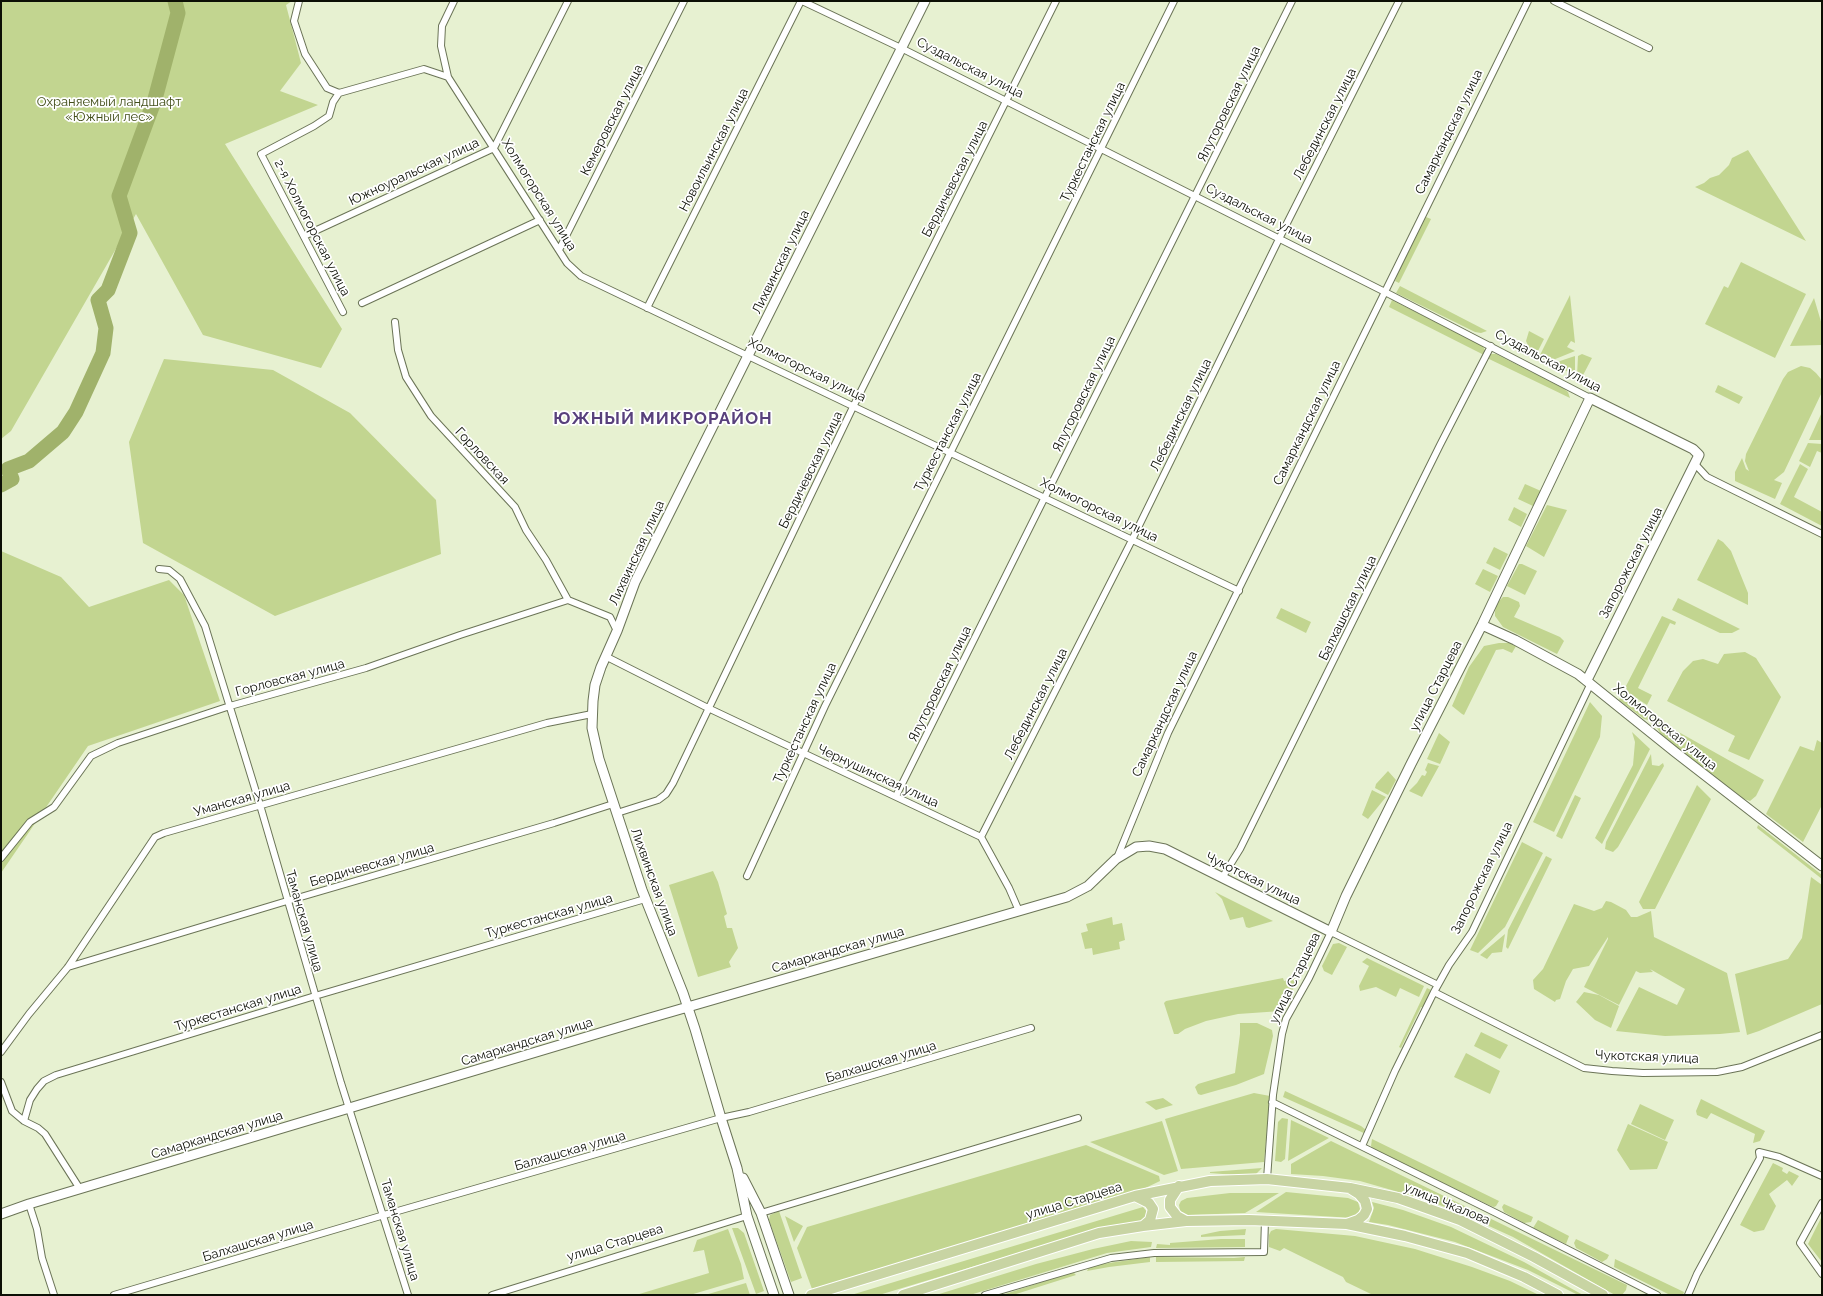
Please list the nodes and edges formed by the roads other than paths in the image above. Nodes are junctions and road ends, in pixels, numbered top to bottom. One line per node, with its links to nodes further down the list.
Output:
1 (299, 1): 16 (street)
2 (454, 1): 15 (street)
3 (568, 1): 18 (street, Южноуральская улица)
4 (684, 1): 24 (street, Кемеровская улица)
5 (801, 1): 13 (street, Суздальская улица); 27 (street, Новоильинская улица)
6 (925, 1): 13 (main road, Лихвинская улица)
7 (1056, 1): 17 (street, Бердичевская улица)
8 (1174, 1): 19 (street, Туркестанская улица)
9 (1292, 1): 20 (street, Ялуторовская улица)
10 (1399, 1): 23 (street, Лебединская улица)
11 (1528, 1): 25 (street, Самаркандская улица)
12 (1554, 1): 14 (street)
13 (901, 48): 17 (street, Суздальская улица); 31 (main road, Лихвинская улица)
14 (1649, 48)
15 (448, 77): 16 (street); 18 (street, Холмогорская улица)
16 (339, 93): 22 (street, 2-я Холмогорская улица)
17 (1006, 101): 19 (street, Суздальская улица); 33 (street, Бердичевская улица)
18 (494, 148): 21 (street, Холмогорская улица); 22 (street, Южноуральская улица)
19 (1102, 150): 20 (street, Суздальская улица); 34 (street, Туркестанская улица)
20 (1195, 196): 23 (street, Суздальская улица); 36 (street, Ялуторовская улица)
21 (540, 220): 24 (street, Холмогорская улица); 26 (street)
22 (304, 236): 28 (street, 2-я Холмогорская улица)
23 (1279, 238): 25 (street, Суздальская улица); 38 (street, Лебединская улица)
24 (559, 250): 27 (street, Холмогорская улица)
25 (1385, 292): 30 (street, Суздальская улица); 40 (street, Самаркандская улица)
26 (362, 303)
27 (647, 308): 31 (street, Холмогорская улица)
28 (343, 312)
29 (395, 322): 41 (street, Горловская)
30 (1491, 346): 32 (street, Суздальская улица); 59 (street, Балхашская улица)
31 (748, 356): 33 (street, Холмогорская улица); 43 (main road, Лихвинская улица)
32 (1590, 398): 35 (main road, Суздальская улица); 42 (main road, улица Старцева)
33 (853, 407): 34 (street, Холмогорская улица); 47 (street, Бердичевская улица)
34 (949, 453): 36 (street, Холмогорская улица); 49 (street, Туркестанская улица)
35 (1696, 461): 37 (street); 45 (main road, Запорожская улица)
36 (1044, 498): 38 (street, Холмогорская улица); 50 (street, Ялуторовская улица)
37 (1822, 534)
38 (1132, 540): 40 (street, Холмогорская улица); 54 (street, Лебединская улица)
39 (159, 569): 46 (street, Таманская улица)
40 (1239, 591): 56 (street, Самаркандская улица)
41 (568, 600): 43 (street); 46 (street, Горловская улица)
42 (1482, 625): 45 (main road, Холмогорская улица); 64 (main road, улица Старцева)
43 (617, 631): 44 (main road, Лихвинская улица)
44 (605, 656): 47 (street, Чернушинская улица); 48 (main road, Лихвинская улица)
45 (1589, 682): 57 (main road, Холмогорская улица); 66 (street, Запорожская улица)
46 (230, 706): 52 (street, Таманская улица); 55 (street, Горловская улица)
47 (708, 708): 49 (street, Чернушинская улица); 53 (street, Бердичевская улица)
48 (592, 714): 51 (main road, Лихвинская улица); 52 (street, Уманская улица)
49 (804, 754): 50 (street, Чернушинская улица); 58 (street, Туркестанская улица)
50 (896, 796): 54 (street, Чернушинская улица)
51 (613, 804): 53 (main road, Лихвинская улица); 62 (street, Бердичевская улица)
52 (260, 805): 62 (street, Таманская улица); 65 (street, Уманская улица)
53 (616, 813): 61 (main road, Лихвинская улица)
54 (981, 838): 63 (street)
55 (1, 858)
56 (1116, 859): 59 (main road, Чукотская улица); 60 (main road, Чукотская улица)
57 (1822, 866)
58 (747, 876)
59 (1222, 878): 64 (main road, Чукотская улица)
60 (1062, 898): 63 (main road, Самаркандская улица)
61 (645, 899): 68 (street, Туркестанская улица); 69 (main road, Лихвинская улица)
62 (287, 901): 65 (street, Бердичевская улица); 68 (street, Таманская улица)
63 (1019, 911): 69 (main road, Самаркандская улица)
64 (1331, 932): 66 (street, Чукотская улица); 74 (street, улица Старцева)
65 (68, 967): 72 (street, Уманская улица)
66 (1438, 985): 67 (street, Запорожская улица)
67 (1434, 992): 71 (street, Чукотская улица); 79 (street, Запорожская улица)
68 (315, 996): 75 (street, Таманская улица); 78 (street, Туркестанская улица)
69 (688, 1008): 75 (main road, Самаркандская улица); 76 (main road, Лихвинская улица)
70 (1031, 1028): 76 (street, Балхашская улица)
71 (1822, 1035)
72 (1, 1052)
73 (1, 1082): 78 (street)
74 (1272, 1102): 79 (street); 82 (street, улица Старцева)
75 (349, 1108): 85 (main road, Самаркандская улица); 91 (street, Таманская улица)
76 (721, 1118): 80 (main road, Лихвинская улица); 91 (street, Балхашская улица)
77 (1078, 1118): 89 (street)
78 (24, 1122): 85 (street)
79 (1362, 1146): 109 (street)
80 (737, 1168): 89 (main road); 92 (main road)
81 (1822, 1176): 110 (street)
82 (1267, 1179): 83 (main road, улица Старцева); 84 (main road, улица Чкалова)
83 (1179, 1186): 86 (main road, улица Старцева); 94 (main road)
84 (1350, 1188): 95 (main road); 108 (main road, улица Чкалова)
85 (80, 1189): 88 (main road, Самаркандская улица)
86 (1135, 1196): 96 (main road); 104 (main road, улица Старцева)
87 (1822, 1203): 97 (street)
88 (29, 1204): 90 (main road, Самаркандская улица); 98 (street)
89 (760, 1213): 103 (main road)
90 (1, 1214)
91 (384, 1215): 99 (street, Балхашская улица); 100 (street, Таманская улица)
92 (747, 1216): 101 (street, улица Старцева); 102 (main road)
93 (1265, 1220): 94 (main road); 95 (main road); 106 (street)
94 (1186, 1221): 96 (main road)
95 (1347, 1224): 107 (main road)
96 (1143, 1226): 105 (main road)
97 (1822, 1274)
98 (54, 1295)
99 (114, 1295)
100 (408, 1295)
101 (492, 1295)
102 (774, 1295)
103 (789, 1295)
104 (811, 1295)
105 (903, 1295)
106 (985, 1295)
107 (1558, 1295)
108 (1603, 1295)
109 (1657, 1295)
110 (1688, 1295)

